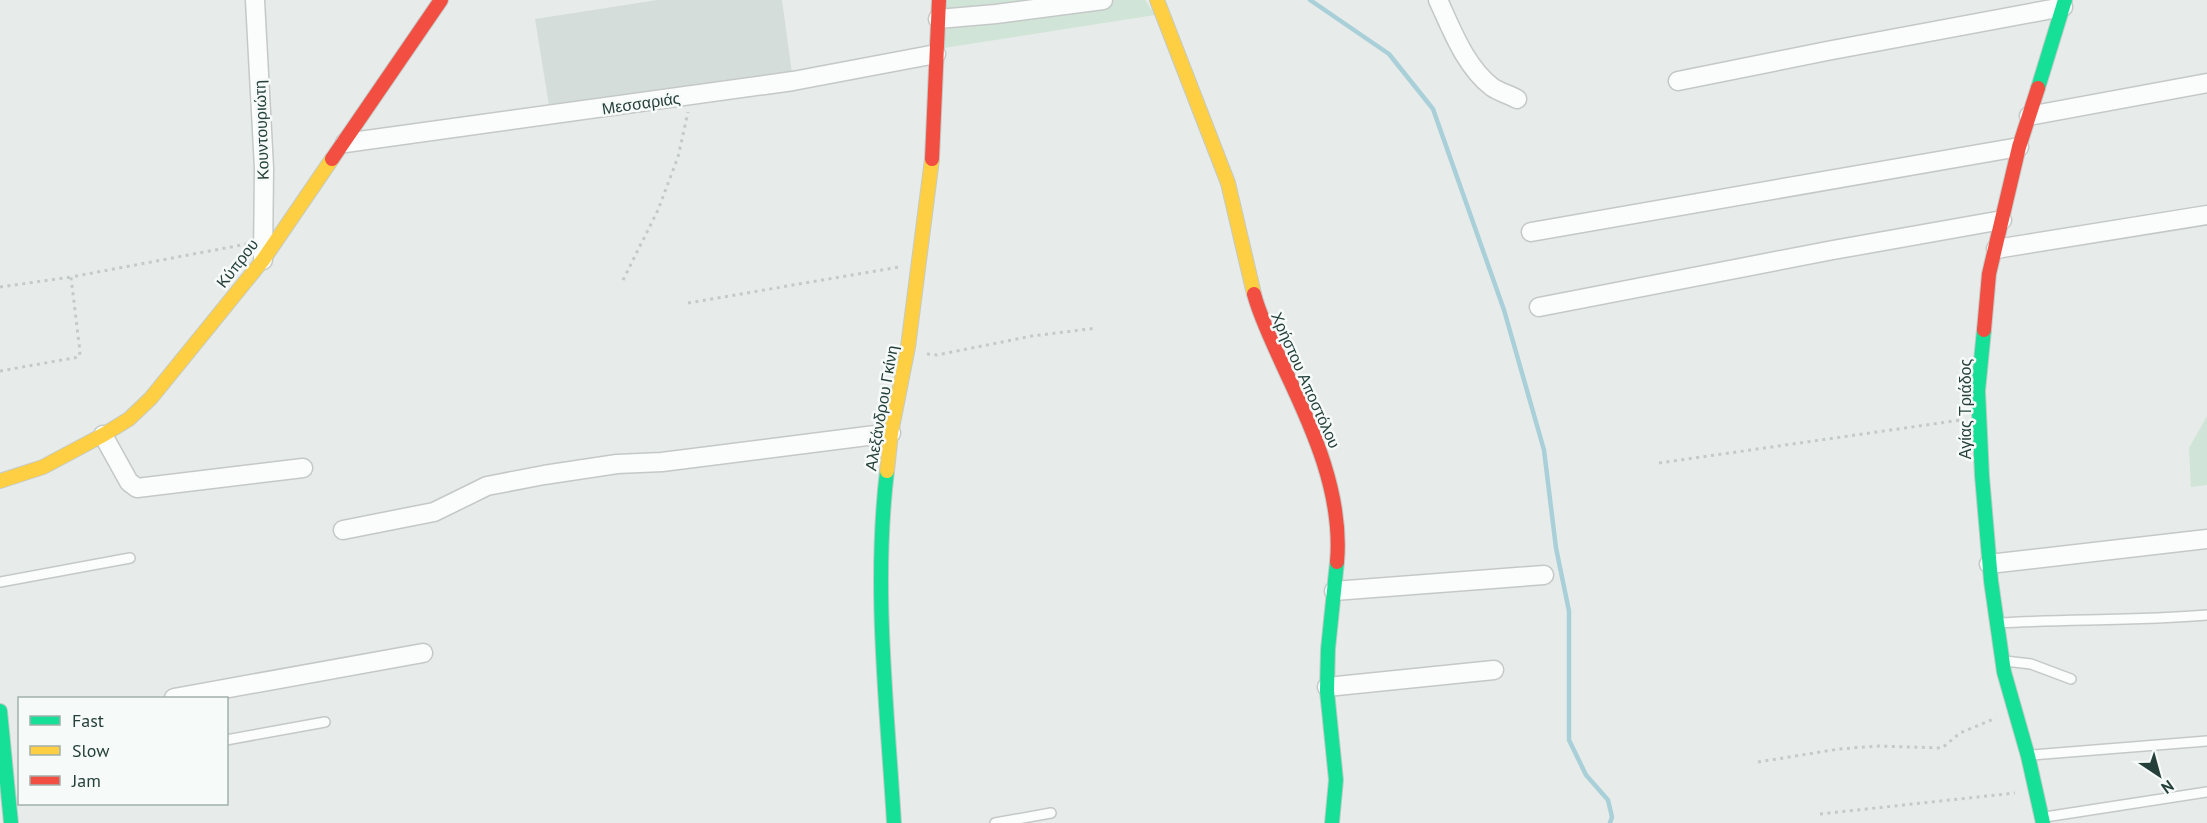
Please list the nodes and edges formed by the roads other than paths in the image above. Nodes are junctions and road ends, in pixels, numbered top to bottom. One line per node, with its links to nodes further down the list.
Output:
1 (255, 0): 22 (street, Κουντουριώτη)
2 (441, 0): 16 (street, Κύπρου)
3 (939, 0): 10 (street, Αλεξάνδρου Γκίνη)
4 (1103, 0): 10 (street)
5 (1152, 0): 6 (street)
6 (1157, 0): 7 (street); 34 (street, Χρήστου Αποστόλου)
7 (1164, 0)
8 (1438, 0): 14 (street)
9 (2064, 4): 12 (street); 15 (street, Αγίας Τριάδος)
10 (938, 19): 11 (street, Αλεξάνδρου Γκίνη)
11 (936, 54): 16 (street, Μεσσαριάς); 24 (street, Αλεξάνδρου Γκίνη)
12 (1678, 81)
13 (2207, 83): 15 (street)
14 (1518, 99)
15 (2029, 116): 17 (street, Αγίας Τριάδος)
16 (345, 143): 22 (street, Κύπρου)
17 (2019, 147): 19 (street, Αγίας Τριάδος); 20 (street)
18 (2207, 215): 21 (street)
19 (2002, 220): 21 (street, Αγίας Τριάδος); 23 (street)
20 (1531, 232)
21 (1996, 249): 31 (street, Αγίας Τριάδος)
22 (263, 260): 25 (street, Κύπρου)
23 (1539, 307)
24 (891, 433): 28 (street); 54 (street, Αλεξάνδρου Γκίνη)
25 (103, 435): 26 (street); 27 (street, Κύπρου)
26 (303, 468)
27 (0, 481)
28 (343, 530)
29 (2207, 539): 31 (street)
30 (130, 558): 33 (lane)
31 (1989, 564): 36 (street, Αγίας Τριάδος)
32 (1544, 575): 34 (street)
33 (0, 582)
34 (1334, 591): 41 (street, Χρήστου Αποστόλου)
35 (2207, 615): 36 (lane)
36 (1997, 623): 38 (street, Αγίας Τριάδος)
37 (423, 653): 42 (street)
38 (2002, 661): 40 (lane); 48 (street, Αγίας Τριάδος)
39 (1494, 670): 41 (street)
40 (2071, 679)
41 (1327, 687): 56 (street, Χρήστου Αποστόλου)
42 (185, 697)
43 (0, 711): 45 (street)
44 (325, 722): 46 (lane)
45 (11, 735): 49 (street)
46 (228, 740)
47 (2207, 741): 48 (lane)
48 (2028, 756): 52 (street, Αγίας Τριάδος)
49 (13, 778): 53 (street)
50 (2207, 792): 52 (lane)
51 (1051, 813): 55 (lane)
52 (2043, 820)
53 (10, 823)
54 (894, 823)
55 (995, 823)
56 (1332, 823)

